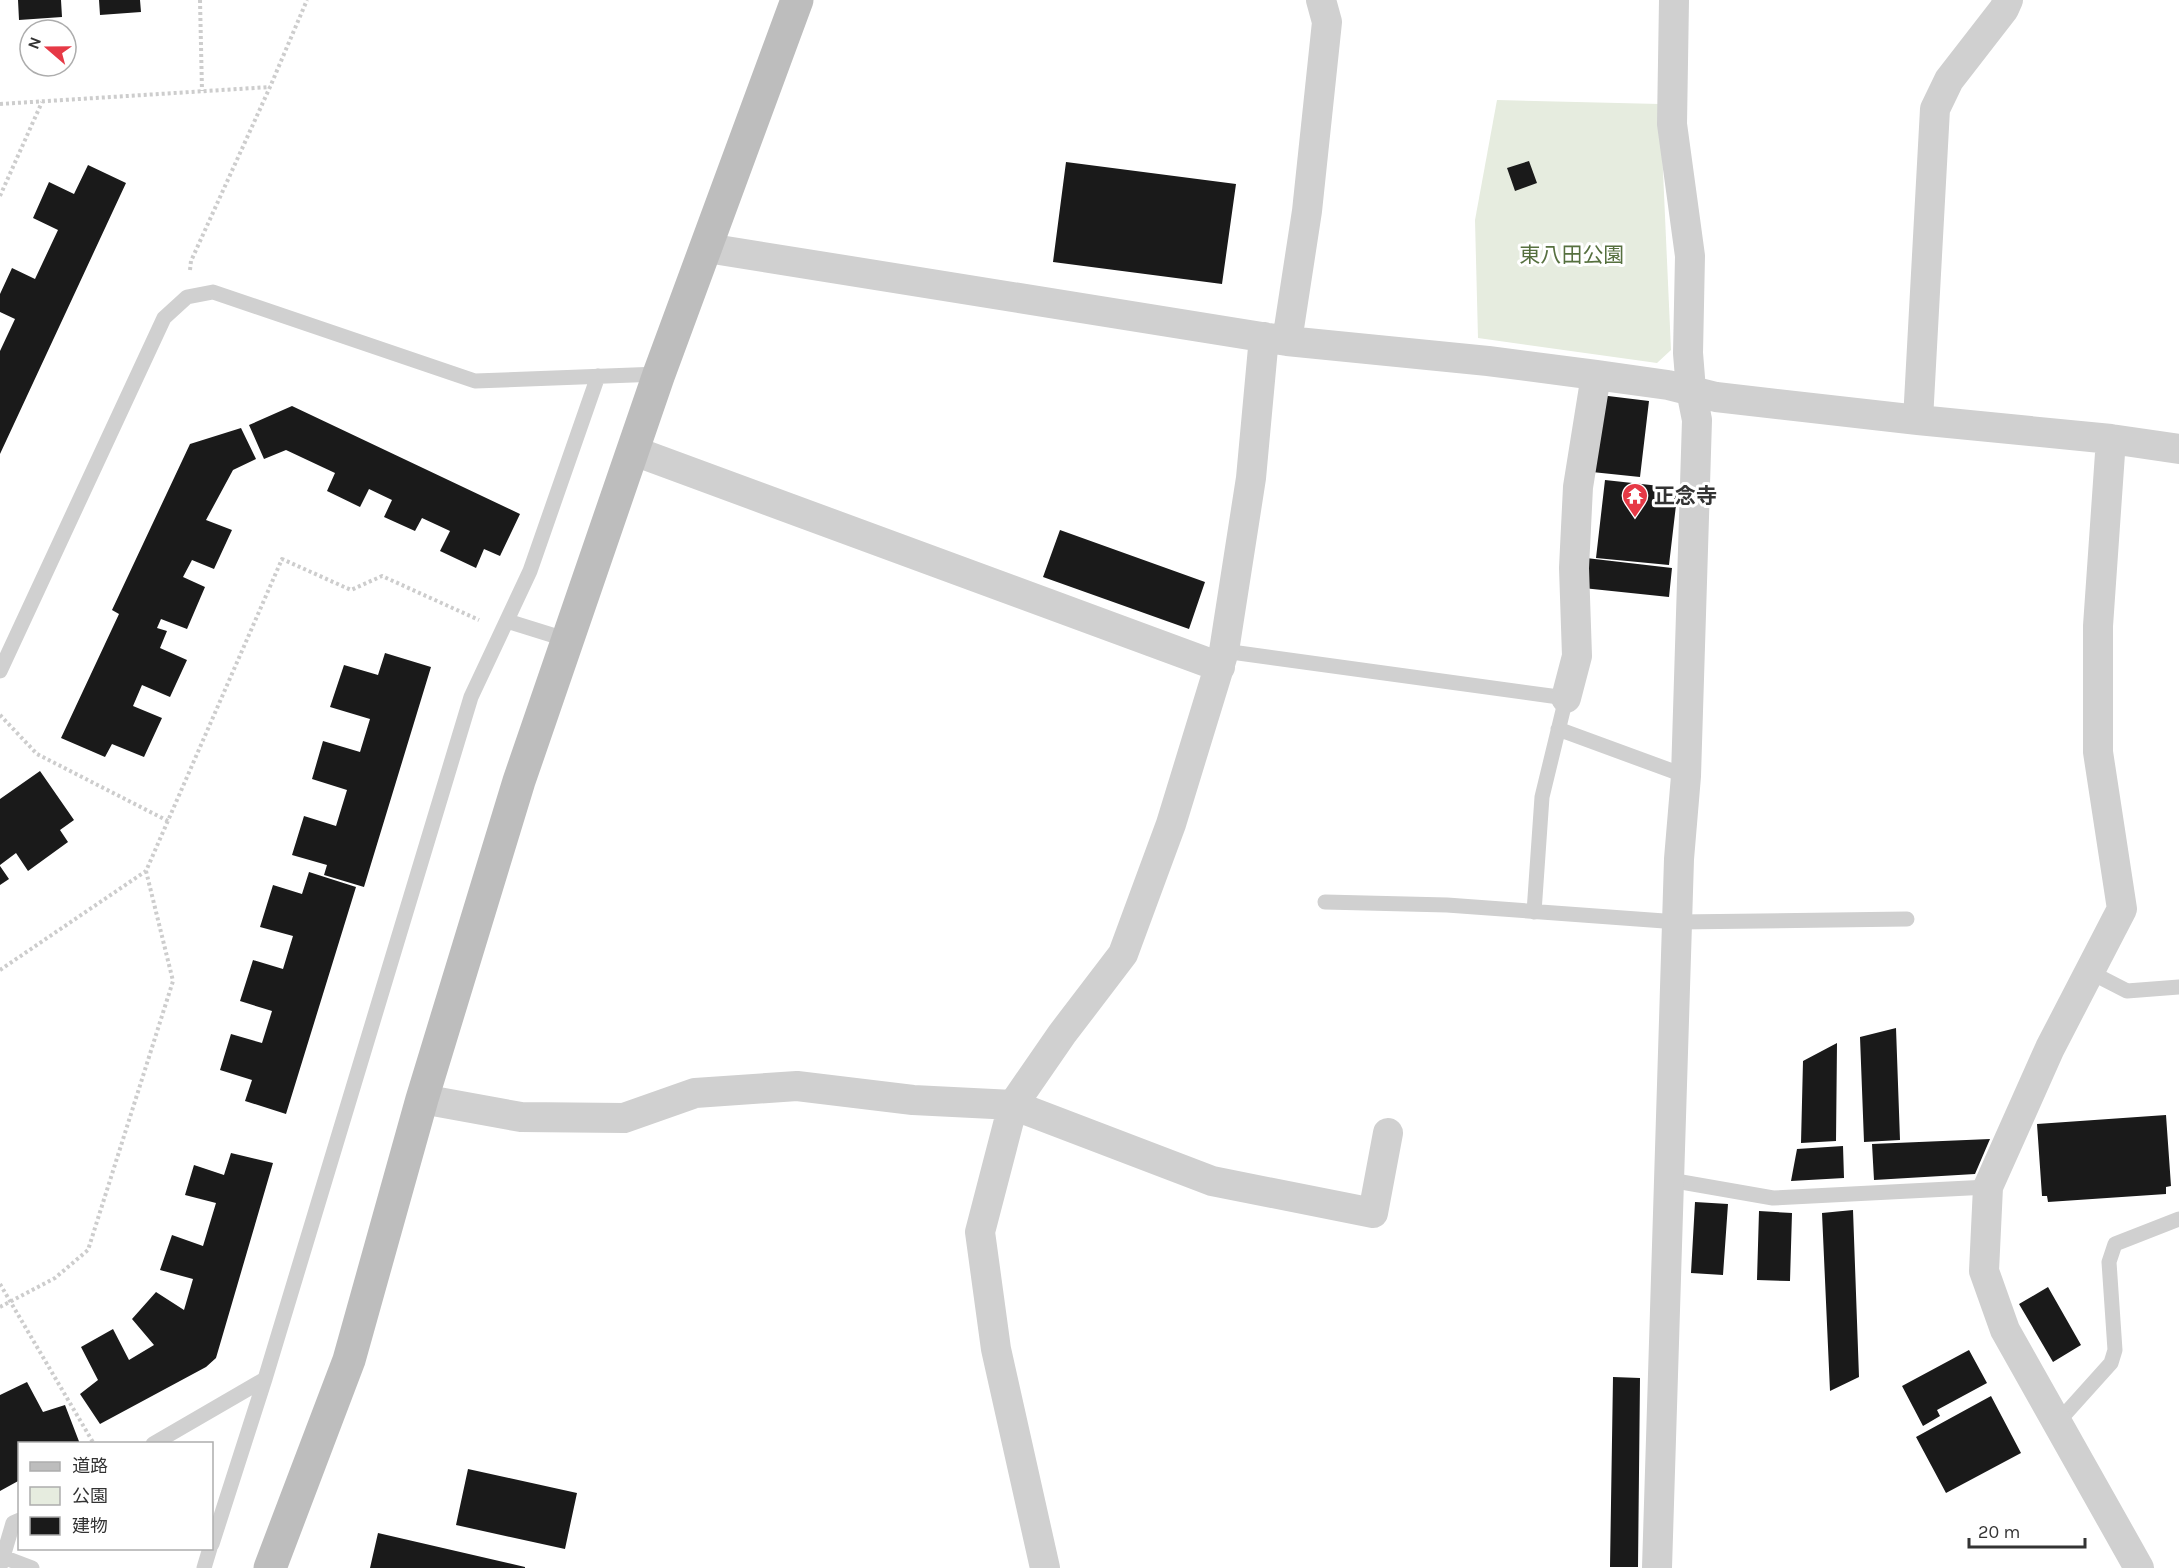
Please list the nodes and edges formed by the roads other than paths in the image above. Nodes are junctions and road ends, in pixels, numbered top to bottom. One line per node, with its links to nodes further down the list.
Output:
1 (797, 0): 5 (street)
2 (1322, 0): 6 (street)
3 (1674, 0): 10 (street)
4 (2008, 0): 11 (street)
5 (706, 248): 6 (street); 7 (street)
6 (1275, 339): 8 (street); 17 (street)
7 (659, 375): 9 (lane); 14 (street)
8 (1596, 375): 10 (street); 19 (street)
9 (598, 376): 15 (lane); 18 (lane)
10 (1691, 390): 11 (street); 21 (street)
11 (1918, 420): 12 (street)
12 (2111, 439): 13 (street); 26 (street)
13 (2179, 449)
14 (634, 451): 16 (street); 17 (street)
15 (505, 626): 16 (lane); 34 (lane)
16 (568, 640): 28 (street)
17 (1222, 659): 19 (lane); 29 (street)
18 (0, 672)
19 (1566, 698): 20 (lane)
20 (1558, 729): 21 (lane); 23 (lane)
21 (1686, 776): 25 (street)
22 (1325, 902): 23 (lane)
23 (1534, 912): 25 (lane)
24 (1907, 919): 25 (lane)
25 (1678, 922): 31 (street)
26 (2090, 972): 27 (lane); 32 (street)
27 (2179, 987)
28 (422, 1099): 29 (street); 43 (street)
29 (1012, 1105): 30 (street); 44 (street)
30 (1388, 1133)
31 (1670, 1180): 32 (lane); 45 (street)
32 (1988, 1187): 35 (street)
33 (2179, 1219): 35 (lane)
34 (265, 1379): 36 (lane); 38 (lane)
35 (2057, 1423): 46 (street)
36 (155, 1442)
37 (18, 1521): 40 (lane)
38 (213, 1541)
39 (209, 1550): 42 (lane)
40 (2, 1562): 41 (lane)
41 (33, 1568)
42 (204, 1568)
43 (270, 1568)
44 (1045, 1568)
45 (1657, 1568)
46 (2139, 1568)

